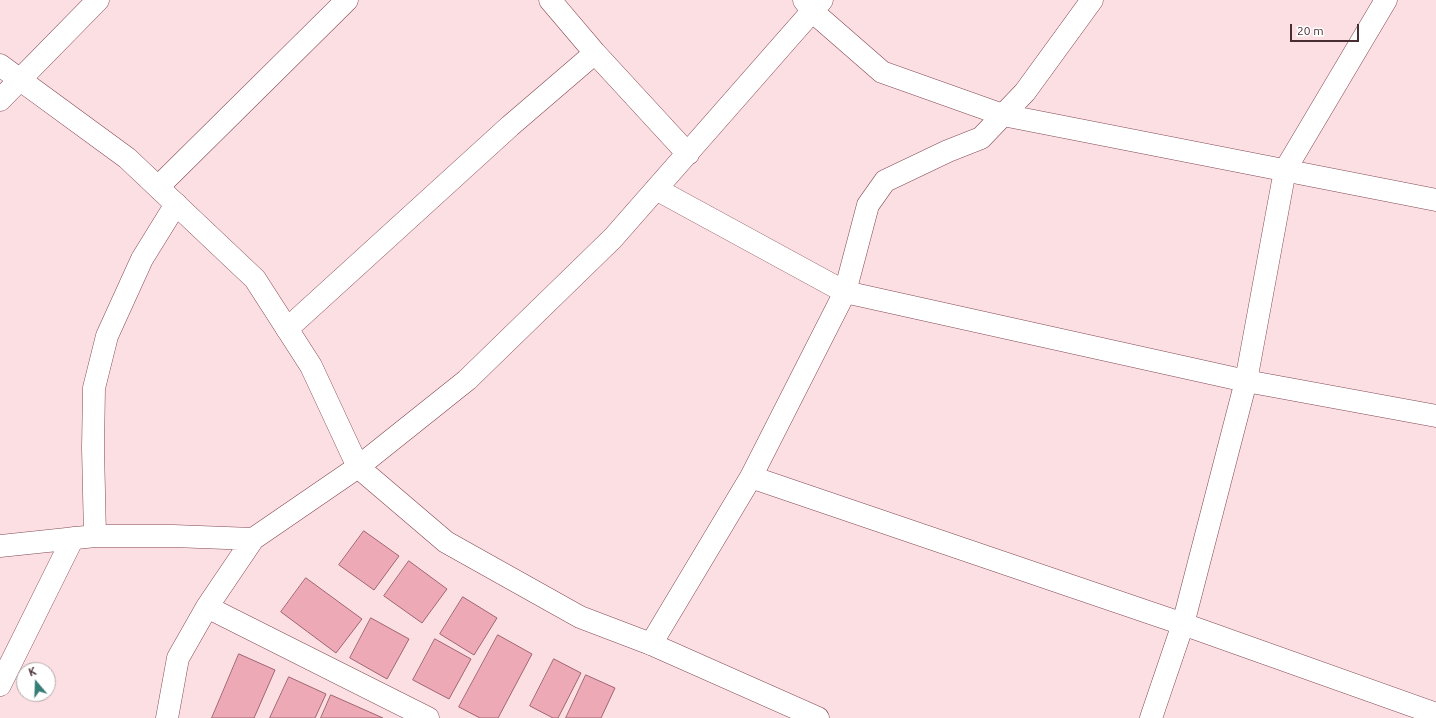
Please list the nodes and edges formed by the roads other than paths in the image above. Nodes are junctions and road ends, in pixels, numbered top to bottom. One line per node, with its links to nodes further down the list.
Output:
1 (98, 0): 9 (street)
2 (347, 0): 14 (street)
3 (550, 0): 7 (street)
4 (1092, 0): 11 (street)
5 (1386, 0): 13 (street)
6 (813, 4): 11 (street); 12 (street)
7 (595, 53): 12 (street); 19 (street)
8 (0, 65): 9 (street)
9 (20, 80): 10 (street); 14 (street)
10 (0, 100)
11 (1003, 115): 13 (street); 18 (street)
12 (688, 154): 15 (street)
13 (1285, 170): 16 (street); 20 (street)
14 (158, 187): 17 (street)
15 (656, 189): 18 (street); 22 (street)
16 (1436, 200)
17 (176, 204): 19 (street); 24 (street)
18 (845, 292): 20 (street); 23 (street)
19 (287, 329): 22 (street)
20 (1246, 381): 21 (street); 29 (street)
21 (1436, 416)
22 (358, 466): 26 (street); 30 (street)
23 (751, 477): 29 (street); 30 (street)
24 (95, 536): 25 (street); 26 (street)
25 (73, 538): 27 (street); 31 (street)
26 (253, 539): 28 (street)
27 (0, 546)
28 (207, 607): 33 (street); 34 (street)
29 (1183, 624): 32 (street); 36 (street)
30 (651, 644): 35 (street)
31 (0, 685)
32 (1436, 714)
33 (167, 718)
34 (428, 718)
35 (818, 718)
36 (1151, 718)

